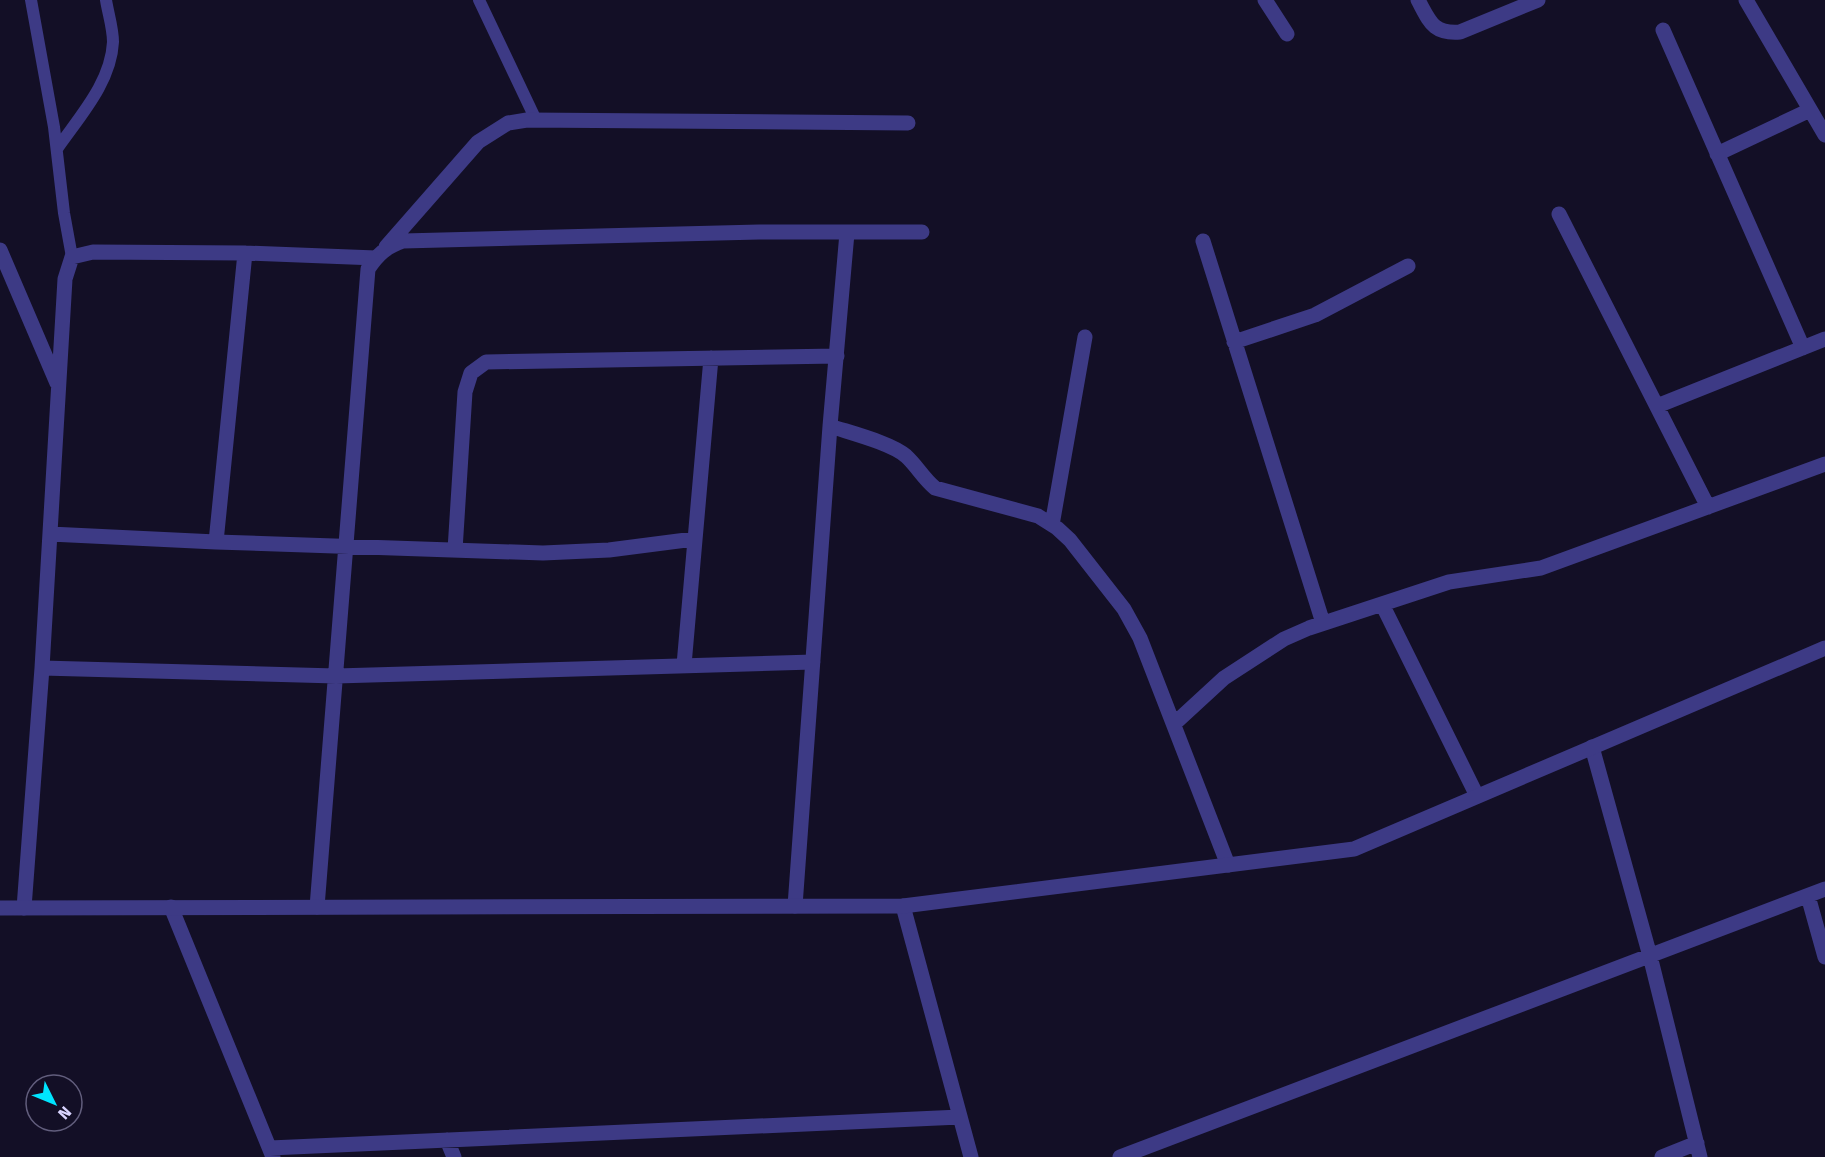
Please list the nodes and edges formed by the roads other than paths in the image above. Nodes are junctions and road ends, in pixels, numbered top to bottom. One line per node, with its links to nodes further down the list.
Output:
1 (31, 0): 14 (lane)
2 (105, 0): 14 (lane)
3 (479, 0): 11 (lane)
4 (1265, 0): 9 (street)
5 (1419, 0): 6 (street)
6 (1538, 0)
7 (1746, 0): 10 (street)
8 (1663, 30): 15 (street)
9 (1287, 34)
10 (1810, 110): 13 (street); 15 (street)
11 (536, 120): 12 (street); 21 (street)
12 (908, 123)
13 (1825, 135)
14 (57, 149): 23 (lane)
15 (1717, 154): 28 (street)
16 (1559, 214): 32 (street)
17 (848, 232): 18 (street); 21 (street); 29 (street)
18 (922, 232)
19 (1203, 241): 27 (street)
20 (0, 250): 31 (street)
21 (381, 252): 22 (street); 40 (street)
22 (245, 253): 23 (street); 39 (street)
23 (72, 257): 31 (street)
24 (1408, 266): 27 (street)
25 (1084, 337): 36 (street)
26 (1825, 339): 28 (street)
27 (1234, 342): 43 (street)
28 (1803, 348): 32 (street)
29 (837, 356): 30 (street); 33 (street)
30 (711, 358): 38 (street); 41 (street)
31 (58, 386): 37 (street)
32 (1656, 406): 35 (street)
33 (830, 426): 36 (street); 45 (street)
34 (1825, 464): 35 (street)
35 (1708, 507): 42 (street)
36 (1052, 525): 49 (street)
37 (50, 534): 39 (street); 47 (street)
38 (694, 539): 41 (street); 46 (street)
39 (216, 542): 40 (street)
40 (346, 547): 41 (street); 48 (street)
41 (455, 550)
42 (1382, 603): 43 (street); 51 (street)
43 (1323, 623): 49 (street)
44 (1825, 648): 50 (street)
45 (813, 662): 46 (street); 55 (street)
46 (684, 665): 48 (street)
47 (42, 668): 48 (street); 60 (street)
48 (336, 676): 58 (street)
49 (1174, 724): 52 (street)
50 (1592, 747): 51 (street); 61 (street)
51 (1478, 796): 52 (street)
52 (1228, 865): 56 (street)
53 (1825, 889): 54 (street)
54 (1808, 896): 61 (street); 62 (street)
55 (795, 906): 56 (street); 58 (street)
56 (903, 906): 63 (street)
57 (171, 907): 58 (street); 60 (street); 66 (street)
58 (317, 907)
59 (0, 908): 60 (street)
60 (24, 908)
61 (1650, 956): 65 (street); 69 (street)
62 (1825, 957)
63 (960, 1117): 64 (street); 68 (street)
64 (447, 1140): 66 (street); 67 (street)
65 (1698, 1150): 70 (street)
66 (271, 1153)
67 (454, 1157)
68 (970, 1157)
69 (1120, 1157)
70 (1662, 1157)

